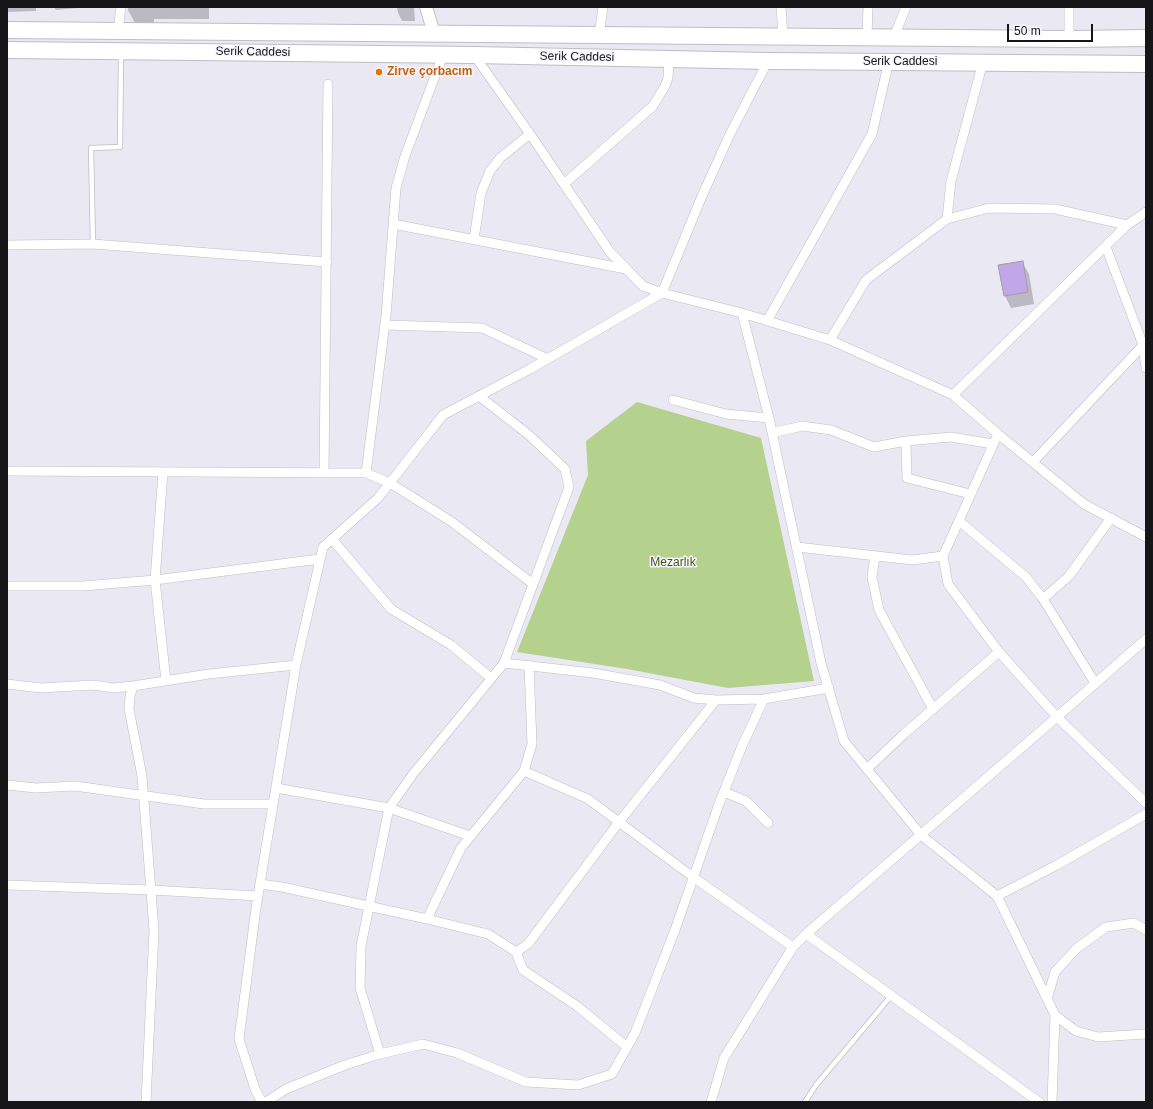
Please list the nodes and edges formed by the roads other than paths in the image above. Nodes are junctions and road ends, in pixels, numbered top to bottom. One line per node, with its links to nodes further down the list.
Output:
1 (121, 7): 9 (street)
2 (426, 7): 10 (street)
3 (603, 7): 11 (street)
4 (781, 7): 12 (street)
5 (868, 7): 13 (street)
6 (906, 7): 14 (street)
7 (1069, 7): 16 (street)
8 (7, 30): 9 (highway, Serik Caddesi)
9 (118, 31): 10 (highway, Serik Caddesi)
10 (434, 33): 11 (highway, Serik Caddesi)
11 (599, 35): 12 (highway, Serik Caddesi)
12 (783, 36): 13 (highway, Serik Caddesi)
13 (867, 36): 14 (highway, Serik Caddesi)
14 (894, 37): 16 (highway, Serik Caddesi)
15 (1146, 38): 16 (highway, Serik Caddesi)
16 (1069, 39)
17 (7, 50): 18 (highway, Serik Caddesi)
18 (121, 51): 19 (highway, Serik Caddesi); 34 (lane)
19 (442, 55): 20 (highway, Serik Caddesi); 31 (street)
20 (474, 55): 21 (highway, Serik Caddesi); 27 (street)
21 (669, 59): 22 (highway, Serik Caddesi); 28 (street)
22 (768, 61): 23 (highway, Serik Caddesi); 39 (street)
23 (889, 62): 24 (highway, Serik Caddesi); 41 (street)
24 (983, 62): 25 (highway, Serik Caddesi); 30 (street)
25 (1146, 64)
26 (328, 84): 37 (street)
27 (530, 134): 28 (street); 33 (street)
28 (564, 184): 38 (street)
29 (1146, 212): 32 (street)
30 (947, 219): 32 (street); 43 (street)
31 (394, 224): 33 (street); 42 (street)
32 (1127, 225): 36 (street)
33 (474, 239): 38 (street)
34 (93, 244): 35 (street); 37 (street)
35 (7, 245)
36 (1106, 247): 44 (street); 47 (street)
37 (327, 262): 58 (street)
38 (626, 269): 39 (street)
39 (662, 293): 40 (street); 45 (street)
40 (742, 313): 41 (street); 50 (street)
41 (767, 321): 43 (street)
42 (385, 325): 45 (street); 59 (street)
43 (830, 340): 47 (street)
44 (1144, 343): 46 (street); 55 (street)
45 (548, 359): 48 (street)
46 (1146, 368)
47 (953, 395): 52 (street)
48 (479, 396): 60 (street); 71 (street)
49 (673, 400): 50 (street)
50 (769, 418): 51 (street)
51 (772, 432): 53 (street); 66 (street)
52 (998, 434): 54 (street); 55 (street)
53 (906, 441): 54 (street); 61 (street)
54 (993, 444): 61 (street)
55 (1033, 462): 62 (street)
56 (7, 471): 57 (street)
57 (163, 472): 58 (street); 70 (street)
58 (324, 473): 59 (street)
59 (366, 473): 60 (street)
60 (390, 483): 65 (street); 71 (street)
61 (970, 494): 63 (street)
62 (1110, 518): 64 (street); 73 (street)
63 (959, 521): 68 (street); 73 (street)
64 (1146, 537)
65 (332, 539): 69 (street); 79 (street)
66 (797, 547): 67 (street); 84 (street)
67 (875, 556): 68 (street); 87 (street)
68 (943, 556): 75 (street)
69 (320, 559): 70 (street); 77 (street)
70 (155, 580): 72 (street); 80 (street)
71 (533, 584): 76 (street)
72 (7, 586)
73 (1043, 599): 81 (street)
74 (1146, 638): 81 (street)
75 (999, 652): 87 (street); 88 (street)
76 (504, 662): 78 (street); 79 (street)
77 (296, 665): 80 (street); 92 (street)
78 (529, 665): 86 (street); 90 (street)
79 (491, 678): 97 (street)
80 (166, 681): 83 (street)
81 (1095, 683): 88 (street)
82 (7, 684): 83 (street)
83 (133, 686): 94 (street)
84 (829, 688): 85 (street); 89 (street)
85 (764, 699): 86 (street); 93 (street)
86 (716, 700): 99 (street)
87 (933, 709): 89 (street)
88 (1057, 717): 95 (street); 101 (street)
89 (867, 769): 101 (street)
90 (524, 771): 99 (street); 102 (street)
91 (7, 784): 94 (street)
92 (276, 788): 96 (street); 97 (street)
93 (724, 792): 100 (street); 103 (street)
94 (144, 795): 96 (street); 106 (street)
95 (1146, 803)
96 (273, 804): 104 (street)
97 (389, 808): 102 (street); 109 (street)
98 (1146, 814): 108 (street)
99 (619, 822): 103 (street); 114 (street)
100 (768, 823)
101 (921, 834): 108 (street); 112 (street)
102 (470, 836): 110 (street)
103 (693, 877): 113 (street); 119 (street)
104 (260, 884): 107 (street); 109 (street)
105 (7, 885): 106 (street)
106 (151, 890): 107 (street); 121 (street)
107 (257, 896): 122 (street)
108 (997, 896): 116 (street)
109 (369, 906): 110 (street); 120 (street)
110 (427, 918): 114 (street)
111 (1146, 930): 116 (street)
112 (806, 934): 113 (street); 115 (street)
113 (793, 947): 124 (street)
114 (516, 952): 119 (street)
115 (891, 996): 125 (lane); 126 (street)
116 (1047, 999): 117 (street)
117 (1055, 1015): 118 (street); 127 (street)
118 (1146, 1034)
119 (627, 1047): 120 (street)
120 (380, 1054): 123 (street)
121 (146, 1102)
122 (262, 1102)
123 (266, 1102)
124 (711, 1102)
125 (805, 1102)
126 (1039, 1102)
127 (1052, 1102)

